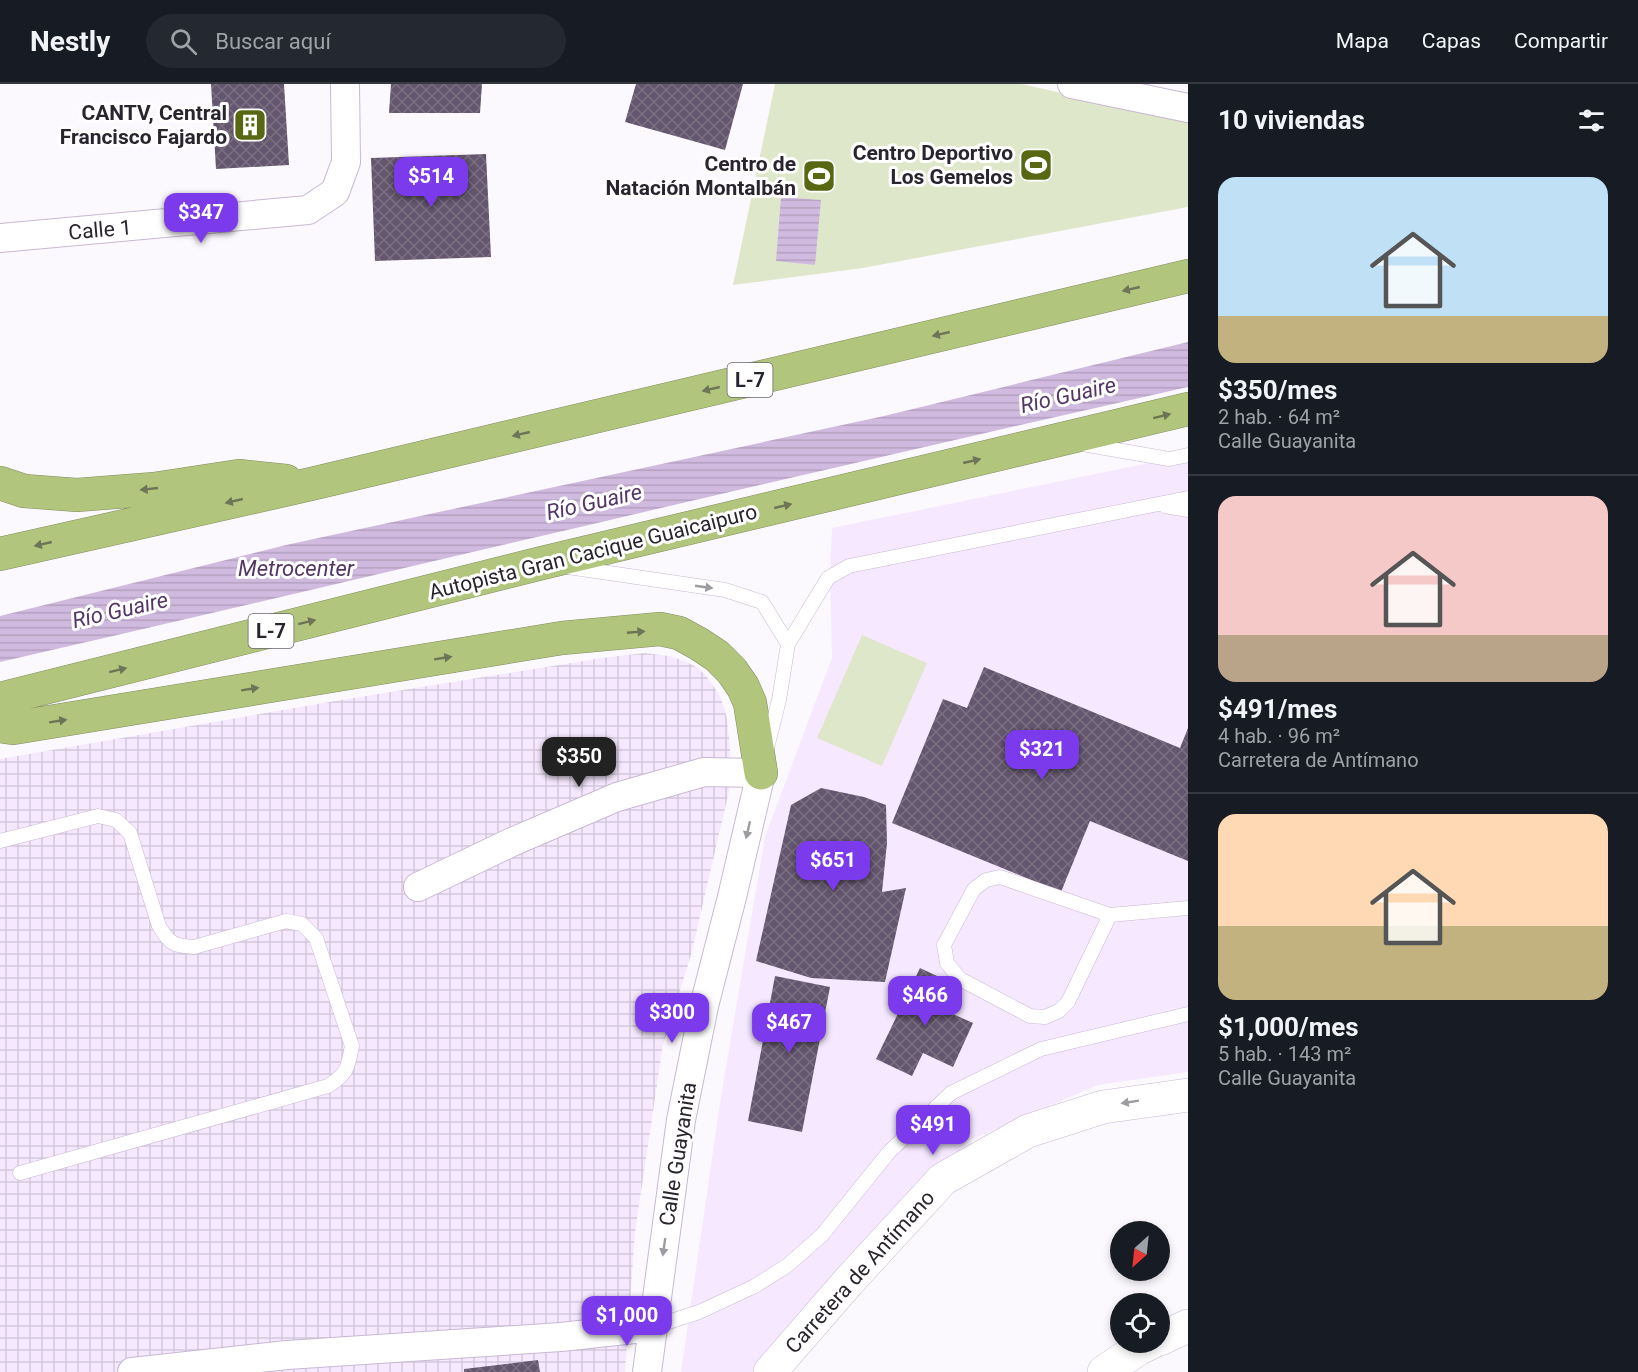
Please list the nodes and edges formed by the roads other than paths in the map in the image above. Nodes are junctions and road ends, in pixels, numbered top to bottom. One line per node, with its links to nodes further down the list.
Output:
1 (345, 84): 4 (street, Calle 1)
2 (1072, 84): 3 (street)
3 (1188, 108)
4 (0, 238)
5 (1188, 276): 10 (highway, L-7, one-way to 10)
6 (1188, 409): 7 (highway, Autopista Gran Cacique Guaicaipuro / L-7, one-way to 6)
7 (1062, 440): 8 (lane); 15 (highway, Autopista Gran Cacique Guaicaipuro / L-7, one-way to 7)
8 (1188, 455)
9 (0, 483): 10 (highway, one-way to 9)
10 (311, 484): 14 (highway, L-7, one-way to 14)
11 (1188, 498): 12 (lane)
12 (1161, 504): 13 (lane); 16 (lane)
13 (1188, 510)
14 (0, 554)
15 (542, 563): 16 (lane, one-way to 16); 17 (highway, Autopista Gran Cacique Guaicaipuro / L-7, one-way to 15)
16 (788, 644): 19 (lane)
17 (0, 699)
18 (0, 726): 19 (highway, one-way to 19)
19 (761, 773): 21 (street); 28 (street, Calle Guayanita, one-way to 28)
20 (0, 841): 26 (lane)
21 (418, 887)
22 (1188, 908): 23 (lane)
23 (1110, 915): 23 (lane)
24 (1188, 1014): 28 (lane)
25 (1188, 1095): 33 (main road, Carretera de Antímano, one-way to 33)
26 (20, 1173)
27 (1188, 1326): 29 (main road)
28 (653, 1327): 31 (street); 32 (street, Calle Guayanita)
29 (1170, 1334)
30 (1132, 1353): 34 (main road)
31 (132, 1372)
32 (647, 1372)
33 (770, 1372)
34 (1104, 1372)

